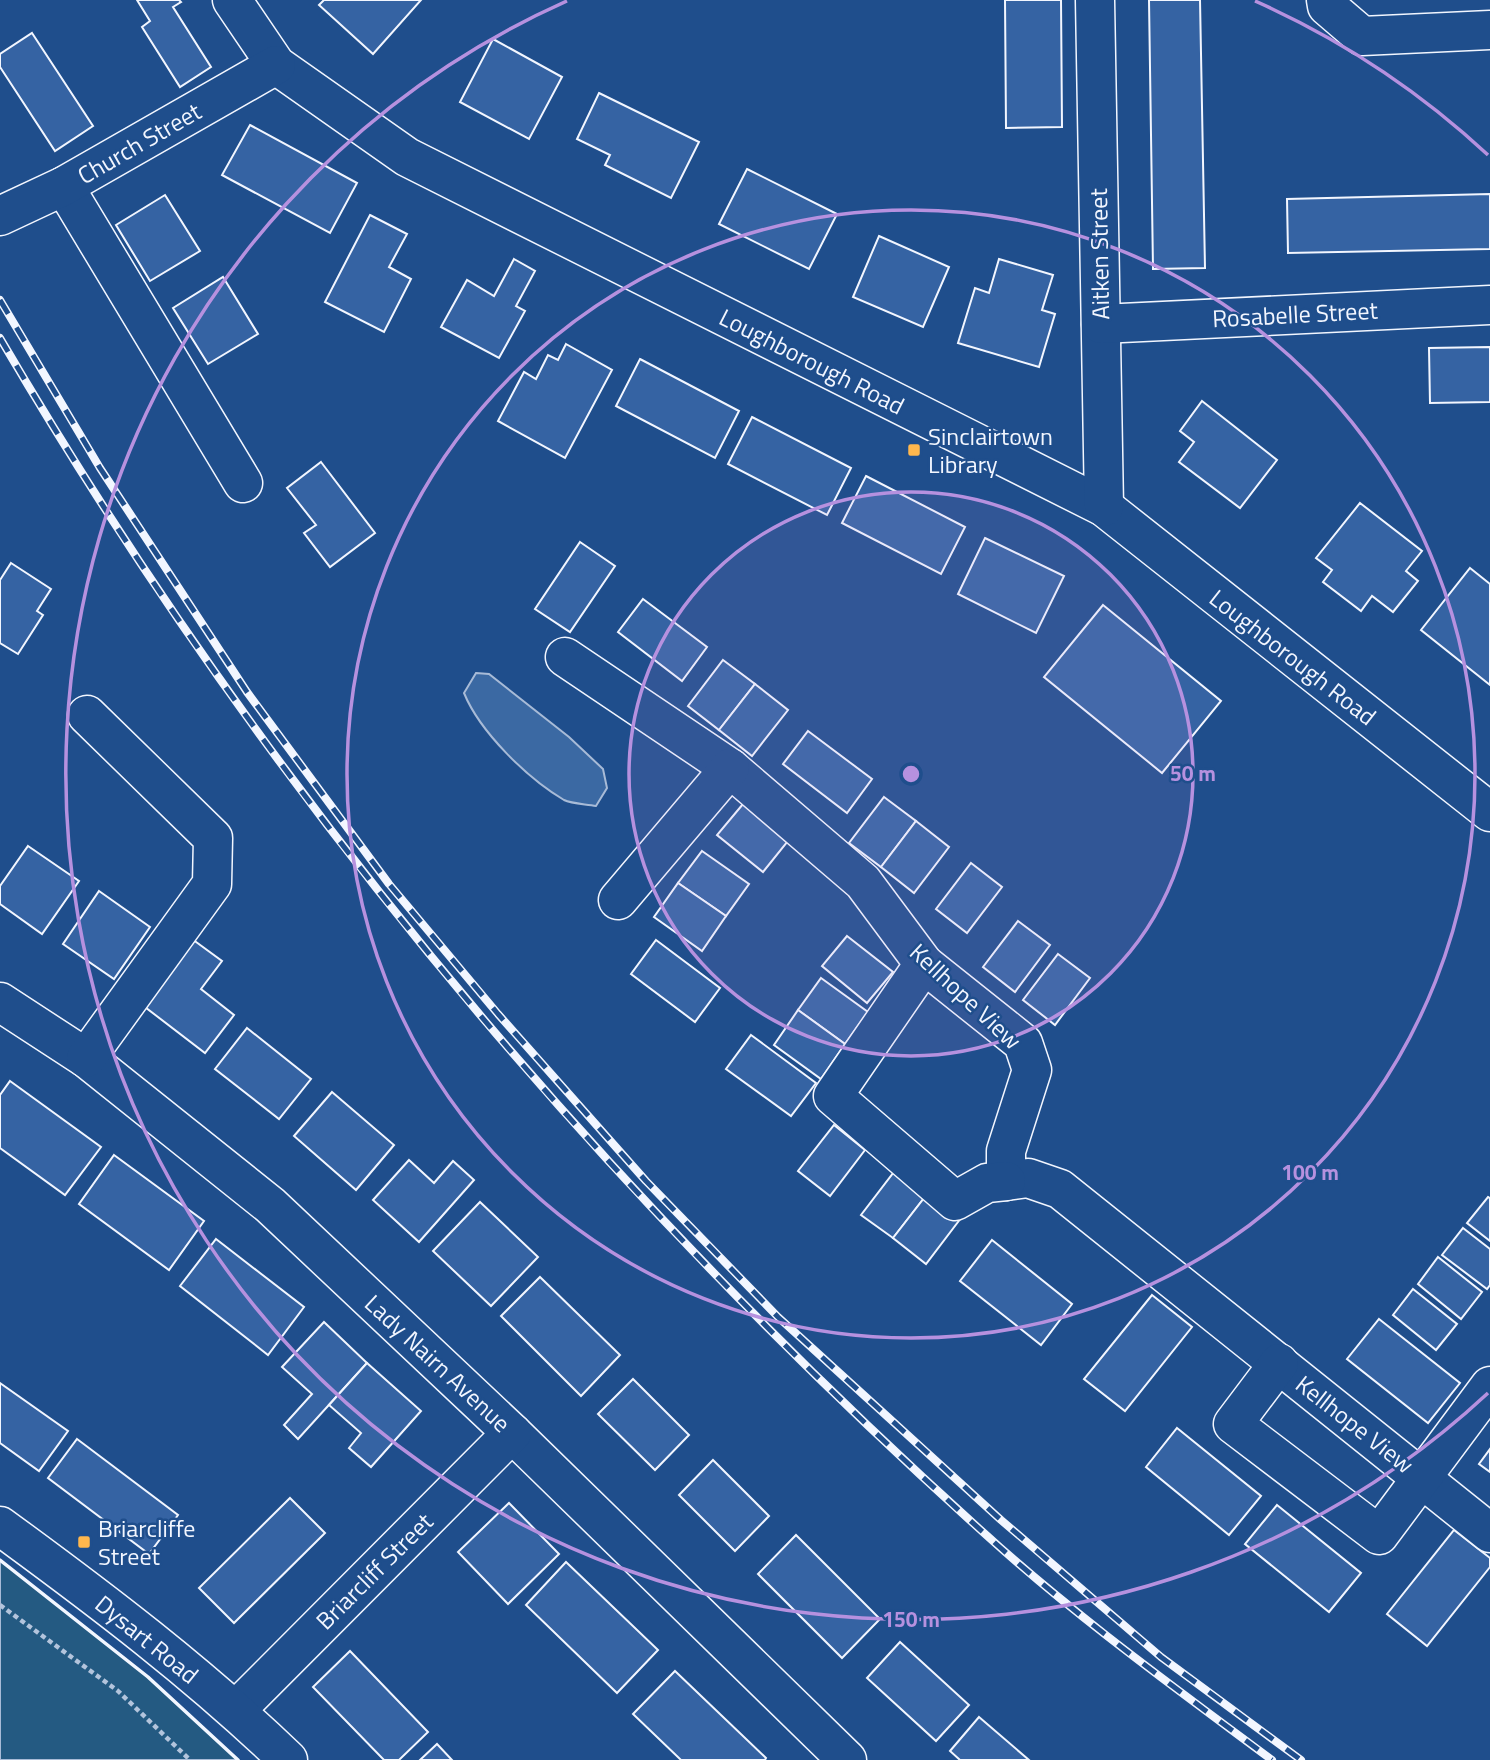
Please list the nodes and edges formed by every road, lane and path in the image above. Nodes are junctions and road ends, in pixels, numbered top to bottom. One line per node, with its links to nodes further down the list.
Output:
1 (232, 0): 5 (street, Loughborough Road)
2 (1095, 0): 9 (street, Aitken Street)
3 (1326, 0): 4 (street)
4 (1490, 30)
5 (276, 65): 6 (street, Church Street); 11 (street, Loughborough Road)
6 (64, 186): 7 (street, Church Street); 10 (street)
7 (13, 210)
8 (1490, 304): 9 (street, Rosabelle Street)
9 (1101, 324): 11 (street, Aitken Street)
10 (243, 483)
11 (1104, 508): 15 (street, Loughborough Road)
12 (565, 657): 14 (street, Kellhope View)
13 (87, 715): 19 (street)
14 (730, 768): 16 (street); 17 (street, Kellhope View)
15 (1490, 812)
16 (618, 900)
17 (924, 964): 20 (street, Kellhope View); 20 (street)
18 (0, 1002): 19 (street, Lady Nairn Avenue)
19 (86, 1058): 23 (street, Lady Nairn Avenue)
20 (1006, 1181): 21 (street, Kellhope View)
21 (1279, 1363): 24 (street, Kellhope View); 24 (street)
22 (1490, 1386): 24 (street)
23 (512, 1433): 28 (street, Briarcliff Street); 31 (street, Lady Nairn Avenue)
24 (1422, 1478): 26 (street, Kellhope View)
25 (0, 1526): 28 (street, Dysart Road)
26 (1490, 1533)
27 (0, 1605): 29 (path)
28 (236, 1710): 30 (street, Dysart Road)
29 (190, 1760)
30 (288, 1760)
31 (847, 1760)

